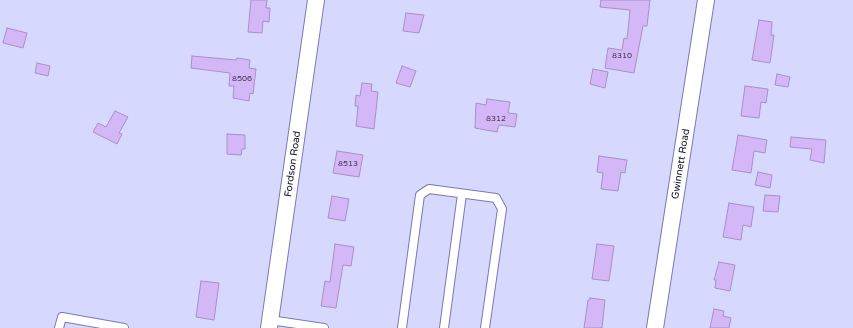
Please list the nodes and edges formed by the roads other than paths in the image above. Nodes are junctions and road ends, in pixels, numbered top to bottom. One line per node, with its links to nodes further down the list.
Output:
1 (316, 0): 4 (street, Fordson Road)
2 (706, 0): 12 (street, Gwinnett Road)
3 (462, 194): 9 (lane); 10 (lane); 11 (lane)
4 (269, 324): 5 (lane)
5 (304, 327): 8 (lane)
6 (60, 328): 7 (lane)
7 (124, 328)
8 (324, 328)
9 (402, 328)
10 (444, 328)
11 (485, 328)
12 (655, 328)

